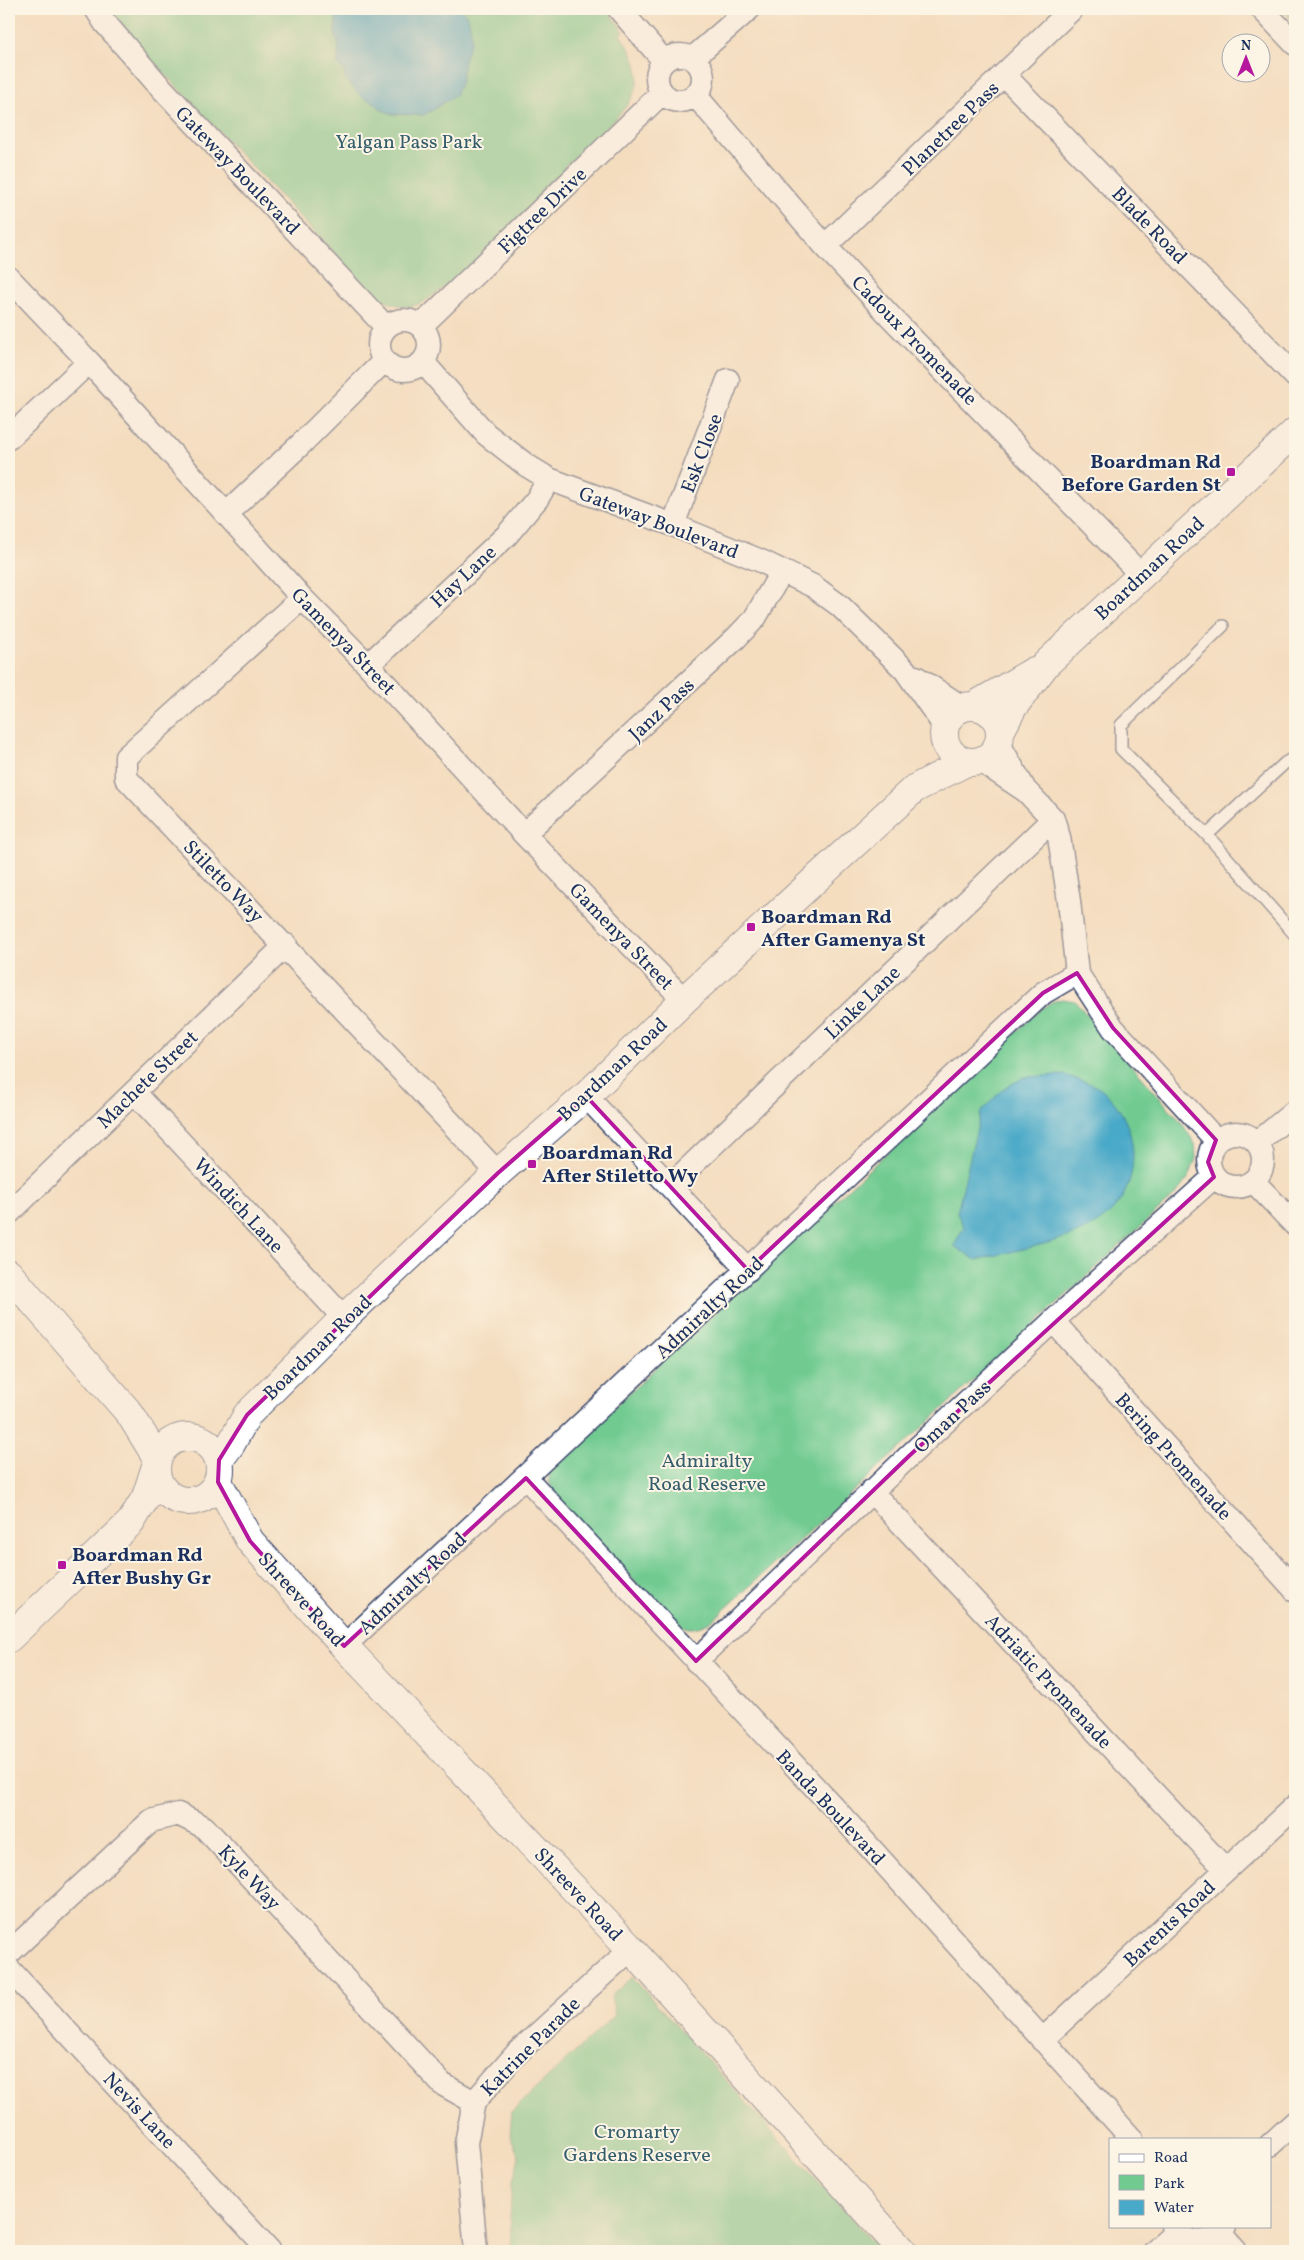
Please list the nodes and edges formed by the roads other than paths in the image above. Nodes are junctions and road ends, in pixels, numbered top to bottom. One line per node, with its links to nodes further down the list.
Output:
1 (96, 9): 15 (street, Gateway Boulevard)
2 (619, 9): 8 (street)
3 (749, 9): 7 (street)
4 (1072, 9): 9 (street, Planetree Pass)
5 (1262, 9): 6 (street)
6 (1295, 44)
7 (693, 58): 8 (street); 11 (street)
8 (664, 61): 10 (street)
9 (1004, 76): 12 (street, Planetree Pass); 19 (street, Blade Road)
10 (662, 93): 11 (street); 14 (street, Figtree Drive)
11 (696, 96): 12 (street, Cadoux Promenade)
12 (826, 246): 27 (street, Cadoux Promenade)
13 (9, 278): 17 (street, Gamenya Street)
14 (420, 326): 15 (street); 18 (street)
15 (386, 327): 16 (street)
16 (384, 361): 18 (street); 24 (street)
17 (88, 362): 22 (street); 24 (street, Gamenya Street)
18 (423, 362): 23 (street, Gateway Boulevard)
19 (1295, 376)
20 (728, 380): 25 (street, Esk Close)
21 (1295, 432): 27 (street, Boardman Road)
22 (9, 438)
23 (548, 479): 25 (street, Gateway Boulevard); 31 (street, Hay Lane)
24 (226, 514): 28 (street, Gamenya Street)
25 (673, 525): 26 (street, Gateway Boulevard)
26 (782, 571): 32 (street, Gateway Boulevard); 37 (street, Janz Pass)
27 (1142, 576): 30 (street, Boardman Road)
28 (302, 598): 31 (street, Gamenya Street); 40 (street, Stiletto Way)
29 (1223, 626): 38 (lane)
30 (1046, 664): 32 (street, Boardman Road); 33 (street, Boardman Road)
31 (368, 665): 37 (street, Gamenya Street)
32 (956, 718): 33 (street); 33 (street); 35 (street, Boardman Road)
33 (987, 749): 35 (street, Boardman Road); 36 (street)
34 (1295, 757): 38 (lane)
35 (914, 789): 42 (street, Boardman Road)
36 (1053, 819): 41 (street); 51 (street, Linke Lane)
37 (524, 834): 42 (street, Gamenya Street)
38 (1207, 835): 39 (lane)
39 (1295, 935)
40 (286, 945): 43 (street, Machete Street); 48 (street, Stiletto Way)
41 (1077, 973): 46 (street); 54 (street, Admiralty Road)
42 (684, 1000): 44 (street, Boardman Road)
43 (134, 1092): 52 (street, Machete Street); 56 (street, Windich Lane)
44 (586, 1096): 48 (street, Boardman Road); 51 (street)
45 (1295, 1111): 47 (street)
46 (1216, 1140): 47 (street); 49 (street)
47 (1258, 1142): 50 (street)
48 (498, 1173): 56 (street, Boardman Road)
49 (1214, 1177): 50 (street); 57 (street, Oman Pass)
50 (1254, 1182): 53 (street)
51 (670, 1186): 54 (street)
52 (9, 1213)
53 (1295, 1225)
54 (748, 1270): 61 (street, Admiralty Road)
55 (9, 1274): 59 (street)
56 (344, 1318): 58 (street, Boardman Road)
57 (1053, 1321): 62 (street, Oman Pass); 66 (street, Bering Promenade)
58 (247, 1415): 59 (street, Boardman Road); 60 (street, Boardman Road)
59 (171, 1451): 60 (street); 63 (street); 64 (street, Boardman Road)
60 (218, 1471): 63 (street, Boardman Road); 65 (street, Shreeve Road)
61 (526, 1478): 68 (street, Admiralty Road); 69 (street, Banda Boulevard)
62 (871, 1492): 69 (street, Oman Pass); 71 (street, Adriatic Promenade)
63 (190, 1501): 64 (street, Boardman Road); 65 (street, Shreeve Road)
64 (132, 1522): 67 (street, Boardman Road)
65 (250, 1541): 68 (street, Shreeve Road)
66 (1295, 1590)
67 (11, 1631)
68 (344, 1646): 72 (street, Shreeve Road)
69 (696, 1661): 75 (street, Banda Boulevard)
70 (1295, 1806): 71 (street, Barents Road)
71 (1226, 1870): 75 (street, Barents Road)
72 (631, 1949): 76 (street, Katrine Parade); 84 (street, Shreeve Road)
73 (9, 1953): 76 (street, Kyle Way)
74 (9, 1969): 82 (street, Nevis Lane)
75 (1042, 2040): 78 (street, Banda Boulevard)
76 (474, 2102): 83 (street, Katrine Parade)
77 (1295, 2122): 79 (street)
78 (1131, 2138)
79 (1272, 2143)
80 (1174, 2229): 81 (street); 85 (street)
81 (1222, 2230): 86 (street)
82 (270, 2251)
83 (476, 2251)
84 (902, 2251)
85 (1155, 2251)
86 (1236, 2251)

